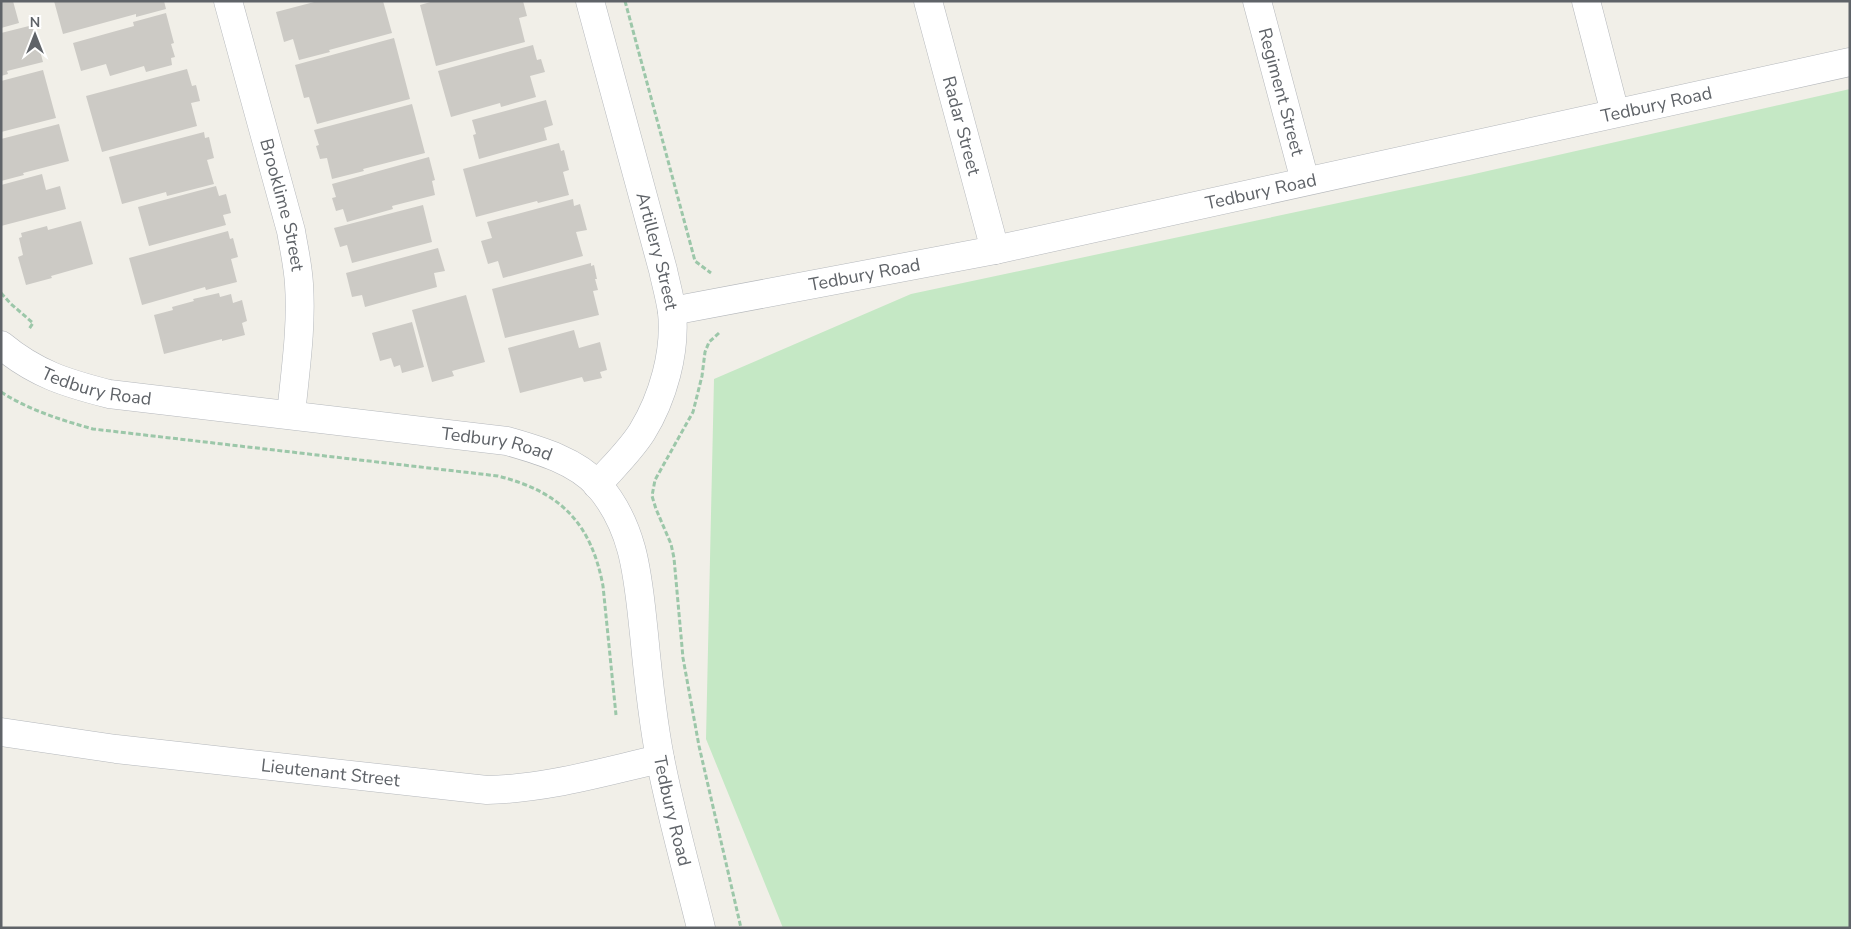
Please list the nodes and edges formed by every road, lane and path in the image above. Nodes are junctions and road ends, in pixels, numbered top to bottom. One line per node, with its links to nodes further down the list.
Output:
1 (228, 1): 16 (street, Brooklime Street)
2 (590, 1): 12 (street, Artillery Street)
3 (625, 1): 11 (path)
4 (928, 1): 10 (street, Radar Street)
5 (1257, 1): 9 (street, Regiment Street)
6 (1586, 1): 8 (street)
7 (1850, 62): 8 (street, Tedbury Road)
8 (1615, 113): 9 (street, Tedbury Road)
9 (1305, 181): 10 (street, Tedbury Road)
10 (995, 250): 12 (street, Tedbury Road)
11 (718, 274)
12 (672, 311): 17 (street, Artillery Street)
13 (726, 330): 22 (path)
14 (1, 345): 16 (street, Tedbury Road)
15 (1, 392): 18 (path)
16 (291, 415): 17 (street, Tedbury Road)
17 (597, 485): 20 (street, Tedbury Road)
18 (616, 715)
19 (1, 732): 20 (street, Lieutenant Street)
20 (660, 759): 21 (street, Tedbury Road)
21 (701, 928)
22 (741, 928)

